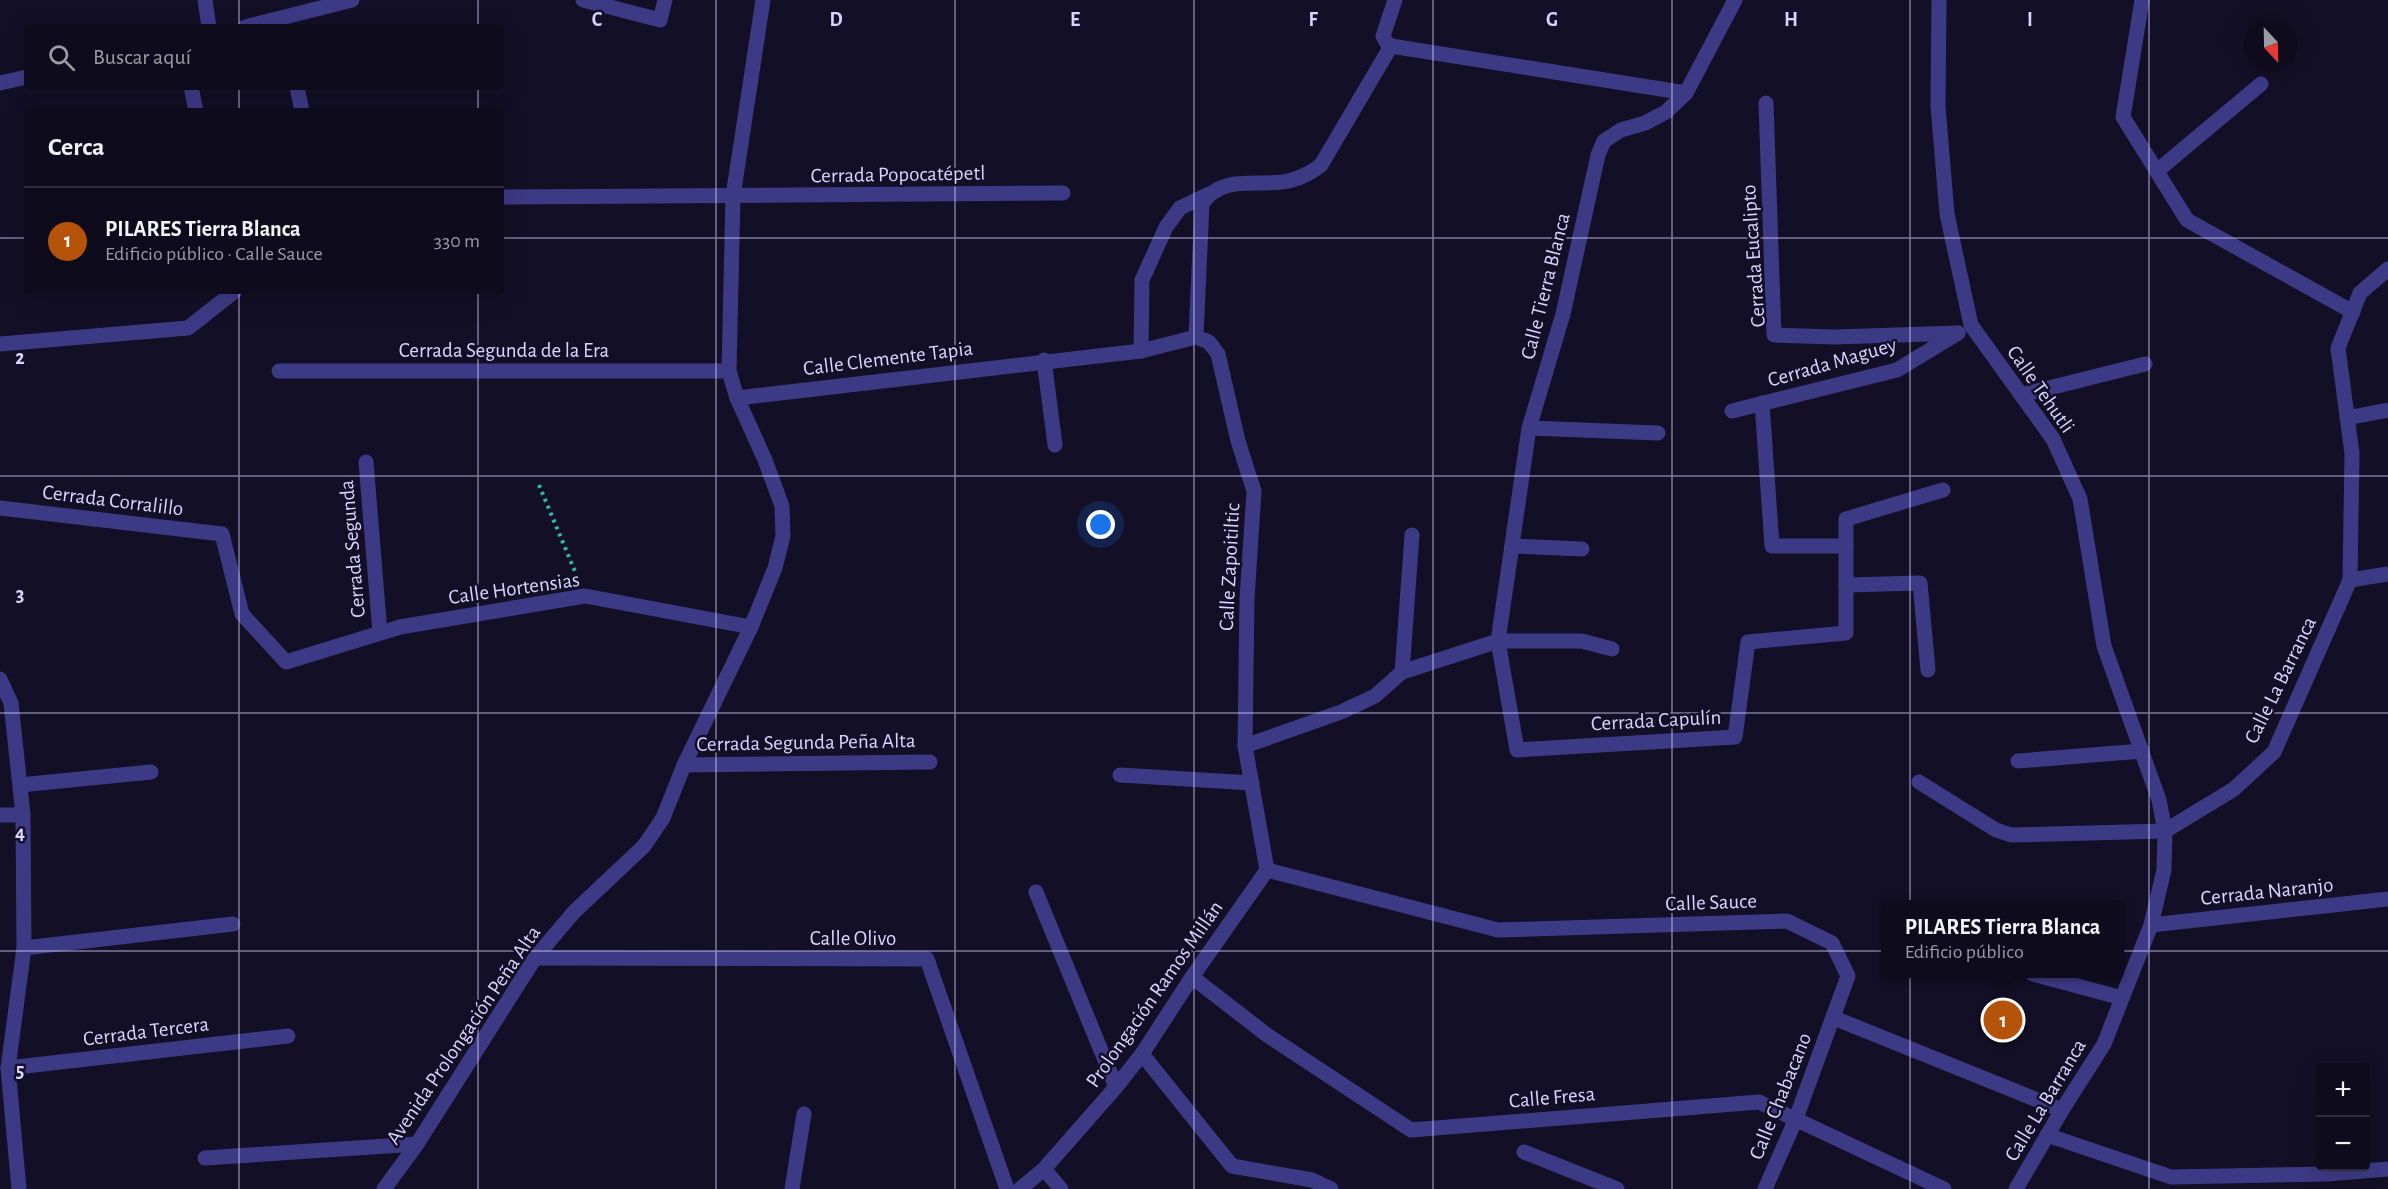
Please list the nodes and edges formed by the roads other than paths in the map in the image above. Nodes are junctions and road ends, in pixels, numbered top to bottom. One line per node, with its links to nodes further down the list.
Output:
1 (205, 0): 11 (street)
2 (352, 0): 10 (street)
3 (583, 0): 4 (street)
4 (665, 0)
5 (763, 0): 26 (street, Avenida Prolongación Peña Alta)
6 (1395, 0): 13 (street)
7 (1735, 0): 19 (street, Calle Tierra Blanca)
8 (1939, 0): 31 (street, Calle Tehutli)
9 (2142, 0): 23 (street)
10 (283, 22): 12 (street)
11 (209, 24)
12 (268, 24)
13 (1391, 46): 19 (street); 25 (street)
14 (24, 78): 15 (street)
15 (0, 83)
16 (2260, 84): 23 (street)
17 (192, 90): 21 (street)
18 (298, 90): 22 (street)
19 (1686, 93): 45 (street, Calle Tierra Blanca)
20 (1766, 103): 31 (street, Cerrada Eucalipto)
21 (195, 108)
22 (301, 108)
23 (2157, 171): 30 (street)
24 (1063, 193): 26 (street, Cerrada Popocatépetl)
25 (1209, 194): 32 (street); 34 (street)
26 (733, 196): 27 (street, Cerrada Popocatépetl); 38 (street, Avenida Prolongación Peña Alta)
27 (504, 197)
28 (2388, 269): 30 (street, Calle La Barranca)
29 (232, 294): 33 (street)
30 (2353, 312): 44 (street, Calle La Barranca)
31 (1965, 329): 39 (street, Calle Tehutli); 41 (street, Cerrada Maguey)
32 (1196, 338): 34 (street); 66 (street, Calle Zapoitiltic)
33 (0, 344)
34 (1141, 351): 35 (street, Calle Clemente Tapia)
35 (1044, 360): 40 (street, Calle Clemente Tapia); 47 (street)
36 (2145, 364): 39 (street)
37 (279, 371): 38 (street, Cerrada Segunda de la Era)
38 (729, 371): 40 (street, Avenida Prolongación Peña Alta)
39 (2021, 395): 68 (street, Calle Tehutli)
40 (737, 398): 58 (street, Avenida Prolongación Peña Alta)
41 (1762, 403): 43 (street, Cerrada Maguey); 53 (street)
42 (2388, 410): 44 (street)
43 (1732, 411)
44 (2347, 418): 56 (street, Calle La Barranca)
45 (1529, 428): 46 (street); 52 (street, Calle Tierra Blanca)
46 (1658, 433)
47 (1055, 445)
48 (366, 462): 59 (street, Cerrada Segunda)
49 (1943, 490): 53 (street, Cerrada Capulín)
50 (0, 508): 62 (street, Cerrada Corralillo)
51 (1412, 536): 64 (street)
52 (1512, 546): 54 (street); 60 (street, Calle Tierra Blanca)
53 (1846, 546): 57 (street, Cerrada Capulín)
54 (1582, 549)
55 (2388, 574): 56 (street)
56 (2350, 580): 79 (street, Calle La Barranca)
57 (1846, 585): 63 (street); 67 (street, Cerrada Capulín)
58 (751, 627): 59 (street, Calle Hortensias); 71 (street, Avenida Prolongación Peña Alta)
59 (380, 633): 62 (street, Calle Hortensias)
60 (1497, 641): 61 (street); 64 (street); 67 (street, Calle Tierra Blanca)
61 (1612, 650)
62 (286, 662)
63 (1928, 670)
64 (1402, 672): 66 (street)
65 (0, 679): 76 (street)
66 (1245, 746): 75 (street, Calle Zapoitiltic)
67 (1517, 750)
68 (2142, 751): 69 (street); 79 (street, Calle Tehutli)
69 (2018, 761)
70 (930, 762): 71 (street, Cerrada Segunda Peña Alta)
71 (684, 765): 86 (street, Avenida Prolongación Peña Alta)
72 (151, 772): 76 (street)
73 (1120, 775): 75 (street)
74 (1919, 782): 79 (street)
75 (1252, 783): 80 (street, Calle Zapoitiltic)
76 (20, 786): 78 (street)
77 (0, 814): 78 (street)
78 (23, 815): 85 (street)
79 (2165, 831): 84 (street, Calle La Barranca)
80 (1267, 870): 87 (street, Prolongación Ramos Millán); 90 (street, Calle Sauce)
81 (1036, 892): 94 (street)
82 (2388, 899): 84 (street, Cerrada Naranjo)
83 (233, 924): 85 (street)
84 (2151, 925): 89 (street, Calle La Barranca)
85 (24, 948): 93 (street)
86 (535, 958): 99 (street, Avenida Prolongación Peña Alta); 108 (street, Calle Olivo)
87 (1192, 977): 92 (street, Prolongación Ramos Millán); 97 (street, Calle Fresa)
88 (2048, 978): 89 (street)
89 (2122, 998): 95 (street, Calle La Barranca)
90 (1834, 1018): 95 (street); 97 (street, Calle Chabacano)
91 (288, 1036): 93 (street, Cerrada Tercera)
92 (1142, 1054): 94 (street, Prolongación Ramos Millán); 111 (street)
93 (8, 1068): 105 (street)
94 (1116, 1087): 102 (street, Prolongación Ramos Millán)
95 (2062, 1110): 98 (street, Calle La Barranca)
96 (804, 1114): 107 (street)
97 (1795, 1121): 113 (street, Calle Chabacano); 114 (street, Calle Fresa)
98 (2047, 1135): 104 (street); 115 (street, Calle La Barranca)
99 (417, 1144): 101 (street); 106 (street, Avenida Prolongación Peña Alta)
100 (1524, 1152): 112 (street)
101 (206, 1158)
102 (1044, 1169): 109 (street, Prolongación Ramos Millán); 110 (street)
103 (2388, 1169): 104 (street)
104 (2170, 1183)
105 (19, 1189)
106 (384, 1189)
107 (792, 1189)
108 (1007, 1189)
109 (1020, 1189)
110 (1060, 1189)
111 (1331, 1189)
112 (1617, 1189)
113 (1766, 1189)
114 (1944, 1189)
115 (2016, 1189)

